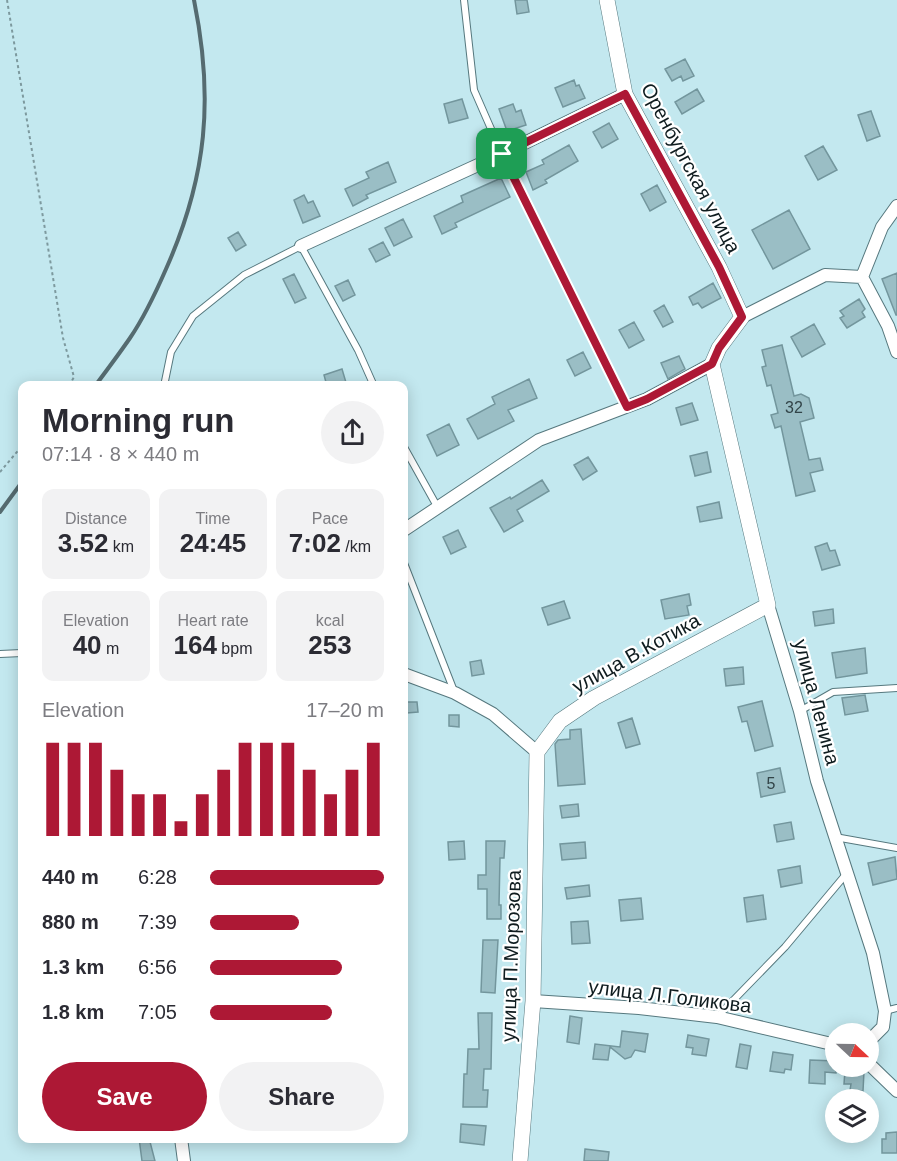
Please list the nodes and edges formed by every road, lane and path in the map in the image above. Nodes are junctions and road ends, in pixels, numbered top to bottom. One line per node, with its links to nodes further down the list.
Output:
1 (7, 0): 12 (path)
2 (464, 0): 5 (lane)
3 (607, 0): 4 (street, Оренбургская улица)
4 (625, 94): 5 (street); 9 (street, Оренбургская улица)
5 (502, 154): 7 (street); 15 (lane)
6 (897, 206): 8 (street)
7 (301, 246): 13 (lane); 14 (lane)
8 (862, 277): 9 (street); 10 (street)
9 (742, 317): 11 (street)
10 (897, 352)
11 (712, 364): 15 (street); 22 (street, улица Ленина)
12 (72, 381)
13 (165, 381)
14 (372, 381)
15 (627, 407): 19 (street)
16 (18, 451): 18 (path)
17 (408, 454): 19 (lane)
18 (0, 472)
19 (438, 508): 20 (street)
20 (408, 527)
21 (408, 573): 27 (lane)
22 (768, 605): 28 (street, улица Ленина); 29 (street, улица В.Котика)
23 (18, 653): 24 (lane)
24 (0, 654)
25 (408, 675): 27 (street)
26 (897, 688): 28 (lane)
27 (455, 693): 29 (street)
28 (800, 711): 30 (street, улица Ленина)
29 (537, 752): 33 (street, улица П.Морозова)
30 (834, 837): 31 (lane); 32 (street, улица Ленина)
31 (897, 848)
32 (847, 873): 34 (street, улица Ленина); 35 (lane)
33 (533, 1000): 35 (street, улица Л.Голикова); 42 (street, улица П.Морозова)
34 (891, 1010): 36 (street, улица Ленина)
35 (717, 1017): 37 (street, улица Л.Голикова)
36 (879, 1031)
37 (825, 1042)
38 (879, 1074): 39 (street)
39 (897, 1091)
40 (182, 1143): 41 (street)
41 (184, 1161)
42 (520, 1161)

